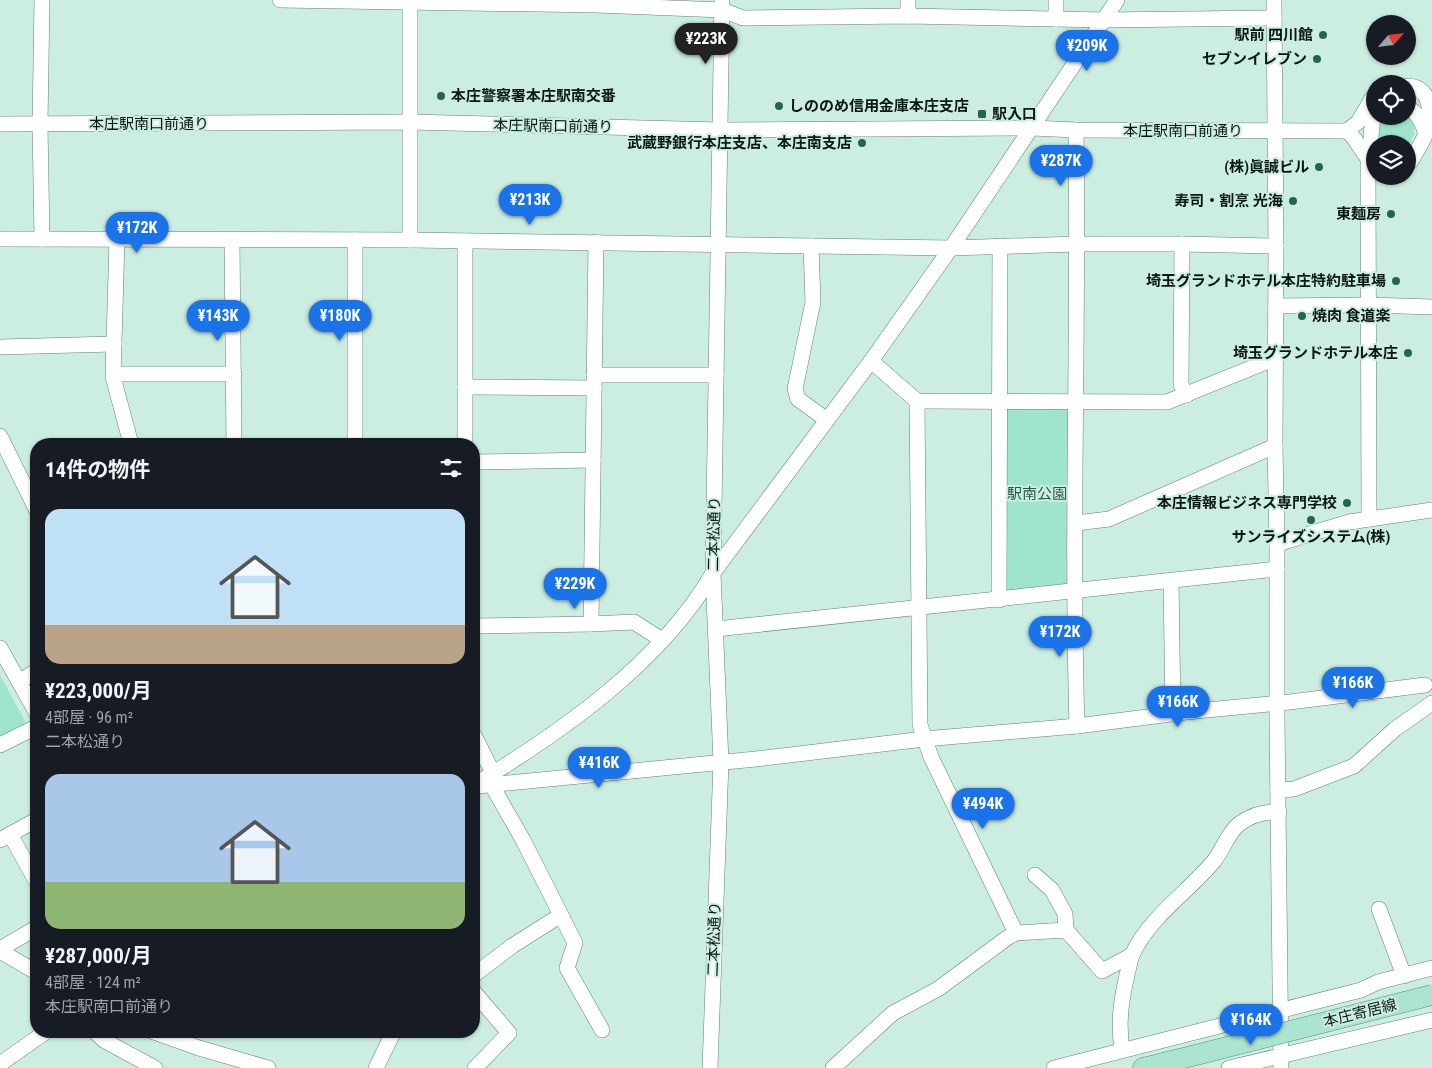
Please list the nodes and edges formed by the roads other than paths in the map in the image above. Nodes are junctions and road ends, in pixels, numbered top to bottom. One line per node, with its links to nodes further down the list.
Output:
1 (42, 0): 21 (street)
2 (280, 0): 7 (street)
3 (908, 0): 12 (street)
4 (1056, 0): 14 (street)
5 (1117, 0): 15 (street)
6 (1274, 0): 13 (street)
7 (355, 1): 9 (street)
8 (473, 1): 9 (street); 10 (street)
9 (410, 2): 19 (street)
10 (597, 2): 11 (street)
11 (722, 5): 12 (street); 23 (street, 二本松通り)
12 (908, 16): 14 (street)
13 (1274, 18): 15 (street); 25 (street)
14 (1056, 19): 15 (street)
15 (1105, 20): 22 (street)
16 (1428, 90): 27 (street)
17 (1366, 108): 26 (street)
18 (1416, 113): 27 (street)
19 (410, 122): 21 (street, 本庄駅南口前通り); 23 (street, 本庄駅南口前通り); 36 (street)
20 (0, 124): 21 (street, 本庄駅南口前通り)
21 (40, 124): 32 (street)
22 (1032, 128): 23 (street, 本庄駅南口前通り); 24 (street, 本庄駅南口前通り); 45 (street)
23 (720, 130): 39 (street, 二本松通り)
24 (1076, 130): 25 (street, 本庄駅南口前通り); 40 (street)
25 (1275, 131): 26 (street, 本庄駅南口前通り); 44 (street)
26 (1347, 131): 28 (street)
27 (1426, 133): 29 (street)
28 (1366, 152)
29 (1416, 152)
30 (1372, 185): 46 (street)
31 (0, 239): 32 (street)
32 (42, 239): 33 (street)
33 (117, 239): 34 (street); 49 (street)
34 (232, 240): 35 (street); 54 (street)
35 (355, 240): 36 (street); 65 (street)
36 (410, 240): 37 (street)
37 (465, 240): 38 (street); 57 (street)
38 (596, 242): 39 (street); 56 (street)
39 (718, 244): 42 (street); 55 (street, 二本松通り)
40 (1076, 244): 41 (street); 43 (street); 61 (street)
41 (1182, 244): 44 (street); 58 (street)
42 (811, 246): 45 (street); 62 (street)
43 (1000, 246): 45 (street); 60 (street)
44 (1276, 246): 47 (street)
45 (951, 248): 52 (street)
46 (1369, 305): 47 (street); 48 (street); 73 (street)
47 (1276, 306): 51 (street)
48 (1432, 307)
49 (114, 344): 50 (street); 53 (street)
50 (0, 347)
51 (1276, 358): 58 (street); 68 (street)
52 (871, 362): 59 (street); 62 (street)
53 (114, 374): 54 (street); 63 (street)
54 (234, 374): 64 (street)
55 (716, 375): 56 (street); 77 (street, 二本松通り)
56 (594, 382): 57 (street); 69 (street)
57 (465, 387): 66 (street)
58 (1187, 395): 61 (street)
59 (917, 401): 60 (street); 81 (street)
60 (1000, 402): 61 (street); 80 (street)
61 (1075, 402): 74 (street)
62 (826, 420): 77 (street)
63 (129, 438)
64 (234, 438)
65 (355, 438)
66 (465, 438)
67 (2, 444): 71 (street)
68 (1275, 446): 74 (street); 75 (street)
69 (593, 460): 70 (street); 82 (street)
70 (480, 462)
71 (30, 498)
72 (1432, 510): 73 (street)
73 (1369, 519): 75 (street)
74 (1076, 522): 79 (street)
75 (1278, 544): 76 (street)
76 (1278, 569): 78 (street); 91 (street)
77 (713, 573): 84 (street, 二本松通り); 85 (street)
78 (1171, 581): 79 (street); 93 (street)
79 (1076, 590): 80 (street); 94 (street)
80 (999, 600): 81 (street)
81 (918, 608): 84 (street); 96 (street)
82 (592, 624): 83 (street); 85 (street)
83 (480, 626)
84 (716, 629): 99 (street, 二本松通り)
85 (662, 640): 100 (street)
86 (0, 648): 88 (street)
87 (30, 675): 88 (street)
88 (19, 682): 90 (street)
89 (1425, 685): 91 (street)
90 (30, 701)
91 (1277, 703): 93 (street); 102 (street)
92 (1432, 703): 102 (street)
93 (1173, 714): 94 (street)
94 (1077, 726): 96 (street)
95 (30, 730): 97 (street)
96 (924, 739): 99 (street); 112 (street)
97 (0, 745)
98 (480, 750): 100 (street)
99 (721, 762): 100 (street); 135 (street, 二本松通り)
100 (492, 779): 101 (street); 109 (street)
101 (480, 784)
102 (1278, 790): 103 (street)
103 (1279, 812): 114 (street); 121 (street)
104 (30, 823): 105 (street)
105 (5, 837): 106 (street)
106 (30, 872)
107 (1035, 875): 110 (street)
108 (1380, 909): 118 (street)
109 (561, 916): 117 (street); 123 (street)
110 (1066, 930): 112 (street); 114 (street)
111 (30, 932): 113 (street)
112 (1016, 933): 136 (street)
113 (0, 950): 115 (street)
114 (1132, 955): 128 (street)
115 (30, 968)
116 (1432, 968): 118 (street)
117 (480, 970)
118 (1404, 976): 121 (street)
119 (1432, 995): 138 (main road, 本庄寄居線, bridge)
120 (480, 999): 134 (street)
121 (1281, 1010): 128 (street); 129 (street)
122 (1432, 1020): 129 (street)
123 (602, 1030)
124 (37, 1038): 130 (street)
125 (102, 1038): 131 (street)
126 (171, 1038): 132 (street)
127 (391, 1038): 133 (street)
128 (1122, 1050): 137 (street)
129 (1281, 1062): 139 (street)
130 (0, 1064)
131 (155, 1068)
132 (268, 1068)
133 (376, 1068)
134 (475, 1068)
135 (710, 1068)
136 (833, 1068)
137 (1054, 1068)
138 (1143, 1068)
139 (1229, 1068)

